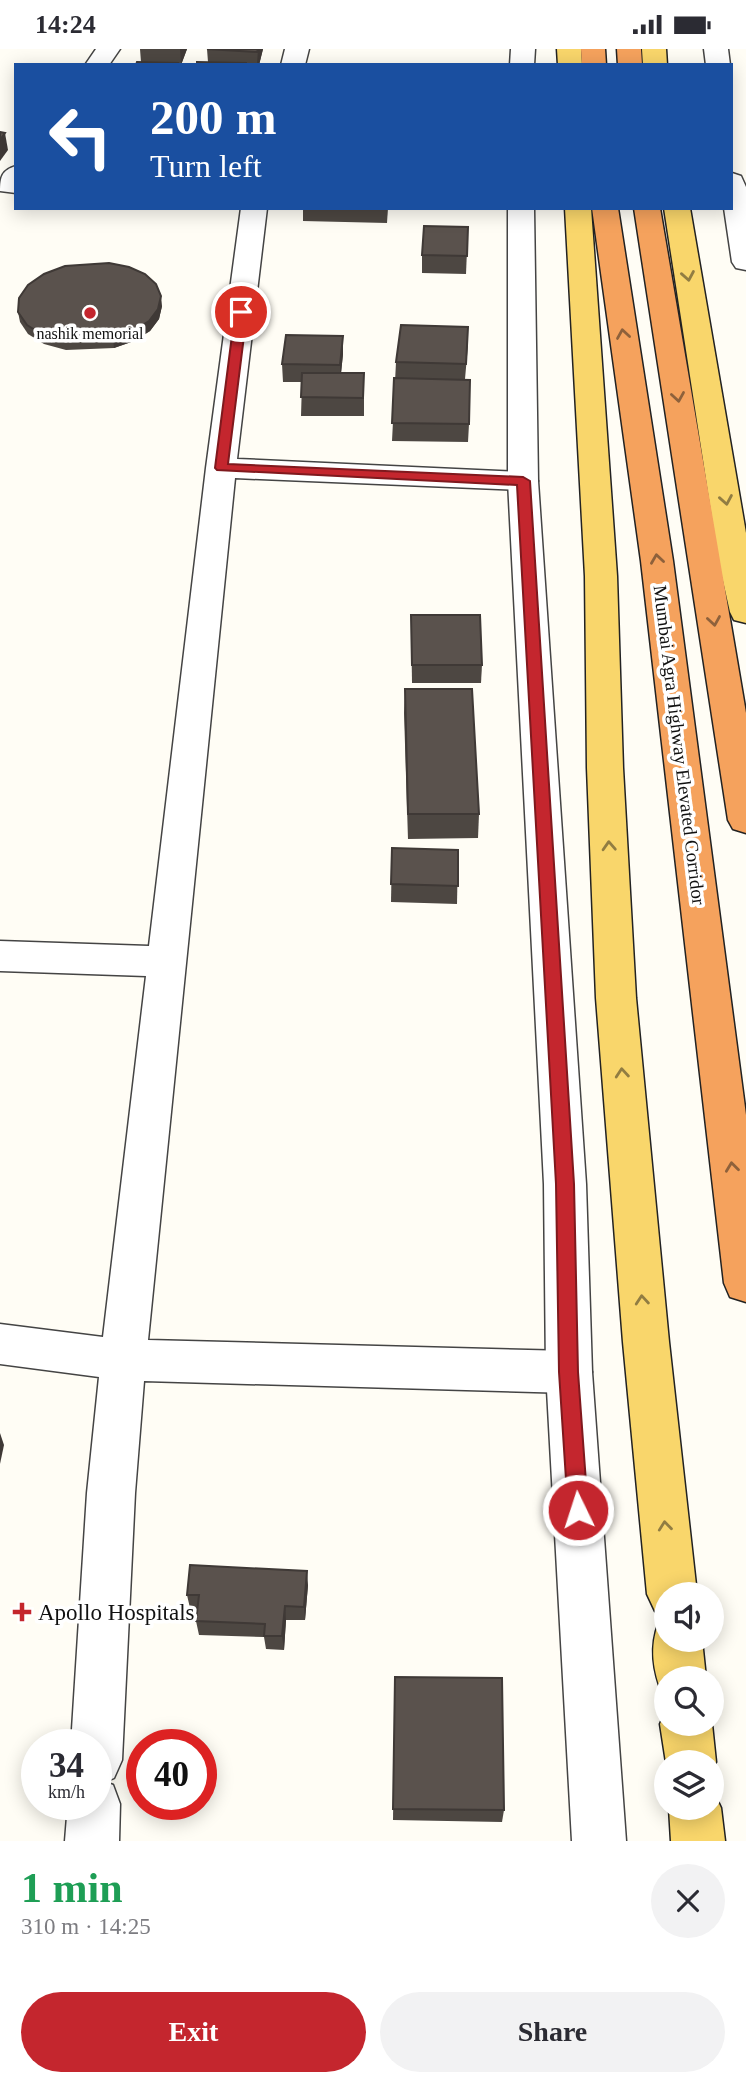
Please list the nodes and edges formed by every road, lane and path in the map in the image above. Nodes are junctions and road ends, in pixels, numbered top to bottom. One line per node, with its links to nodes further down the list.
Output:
1 (733, 187): 8 (street)
2 (254, 210): 9 (street)
3 (521, 210): 10 (street)
4 (578, 210): 20 (main road, one-way to 4)
5 (605, 210): 16 (highway, Mumbai Agra Highway Elevated Corridor, one-way to 5)
6 (647, 210): 13 (highway, one-way to 13)
7 (677, 210): 11 (main road, one-way to 11)
8 (746, 262)
9 (221, 468): 10 (street); 15 (street)
10 (523, 481): 19 (street)
11 (740, 563): 12 (main road)
12 (746, 612)
13 (746, 820)
14 (0, 956): 15 (street)
15 (167, 962): 18 (street)
16 (746, 1283)
17 (0, 1344): 18 (street)
18 (122, 1360): 19 (street); 21 (street)
19 (569, 1372): 25 (street)
20 (671, 1582)
21 (98, 1729)
22 (93, 1820): 24 (street)
23 (696, 1820): 26 (main road)
24 (92, 1841)
25 (599, 1841)
26 (698, 1841)

